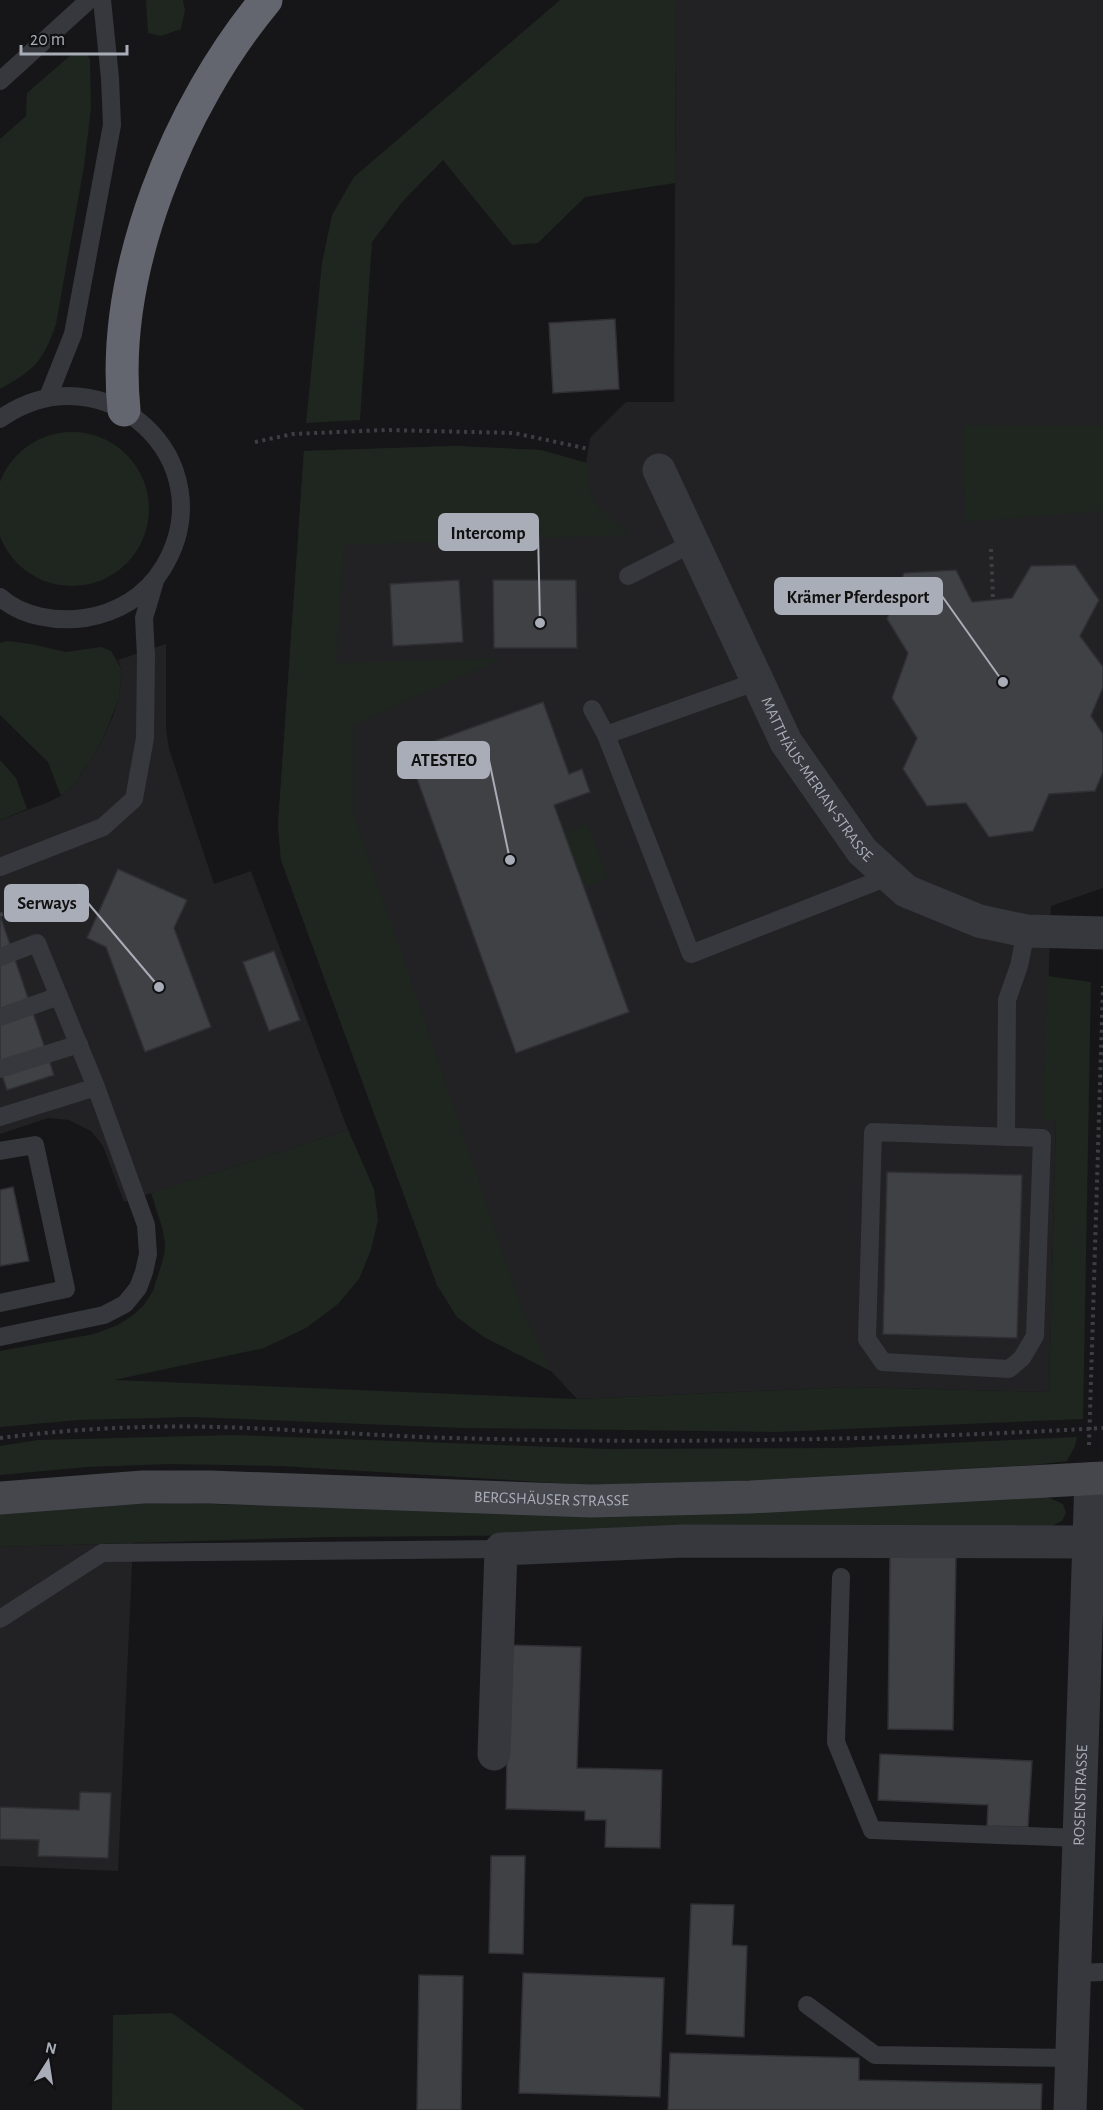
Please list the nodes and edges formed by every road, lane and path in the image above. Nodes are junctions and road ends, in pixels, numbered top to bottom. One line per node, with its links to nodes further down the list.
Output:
1 (89, 0): 4 (lane)
2 (102, 0): 5 (lane)
3 (266, 0): 6 (highway)
4 (0, 81)
5 (48, 397): 6 (lane); 7 (lane)
6 (124, 410): 14 (lane)
7 (0, 419)
8 (255, 442): 9 (path)
9 (589, 449)
10 (659, 470): 11 (street, MATTHÄUS-MERIAN-STRASSE)
11 (693, 543): 13 (lane); 17 (street, MATTHÄUS-MERIAN-STRASSE)
12 (991, 549): 15 (path)
13 (628, 576)
14 (155, 580): 16 (lane); 20 (lane)
15 (993, 600)
16 (3, 604)
17 (758, 681): 19 (lane); 21 (street, MATTHÄUS-MERIAN-STRASSE)
18 (592, 709): 19 (lane)
19 (606, 735): 21 (lane)
20 (0, 867)
21 (890, 876): 24 (street, MATTHÄUS-MERIAN-STRASSE)
22 (80, 885): 23 (path)
23 (0, 915)
24 (1026, 931): 25 (street, MATTHÄUS-MERIAN-STRASSE); 34 (lane)
25 (1103, 933)
26 (0, 957): 28 (lane)
27 (1103, 986): 39 (path)
28 (59, 996): 29 (lane); 30 (lane)
29 (0, 1017)
30 (79, 1044): 31 (lane); 32 (lane)
31 (0, 1069)
32 (96, 1087): 33 (lane); 37 (lane)
33 (0, 1117)
34 (1006, 1137): 34 (lane)
35 (0, 1151): 36 (lane)
36 (0, 1303)
37 (0, 1337)
38 (1103, 1428): 39 (path)
39 (1090, 1429): 40 (path)
40 (0, 1438)
41 (1097, 1478): 42 (main road, BERGSHÄUSER STRASSE); 43 (street, ROSENSTRASSE)
42 (0, 1498)
43 (1090, 1542): 44 (street); 47 (street, ROSENSTRASSE)
44 (501, 1549): 46 (lane); 48 (street)
45 (841, 1577): 49 (lane)
46 (0, 1618)
47 (1094, 1644): 49 (street, ROSENSTRASSE)
48 (494, 1754)
49 (1079, 1838): 50 (street, ROSENSTRASSE)
50 (1089, 1973): 52 (street, ROSENSTRASSE)
51 (807, 2005): 52 (lane)
52 (1071, 2058): 53 (street, ROSENSTRASSE)
53 (1070, 2110)

